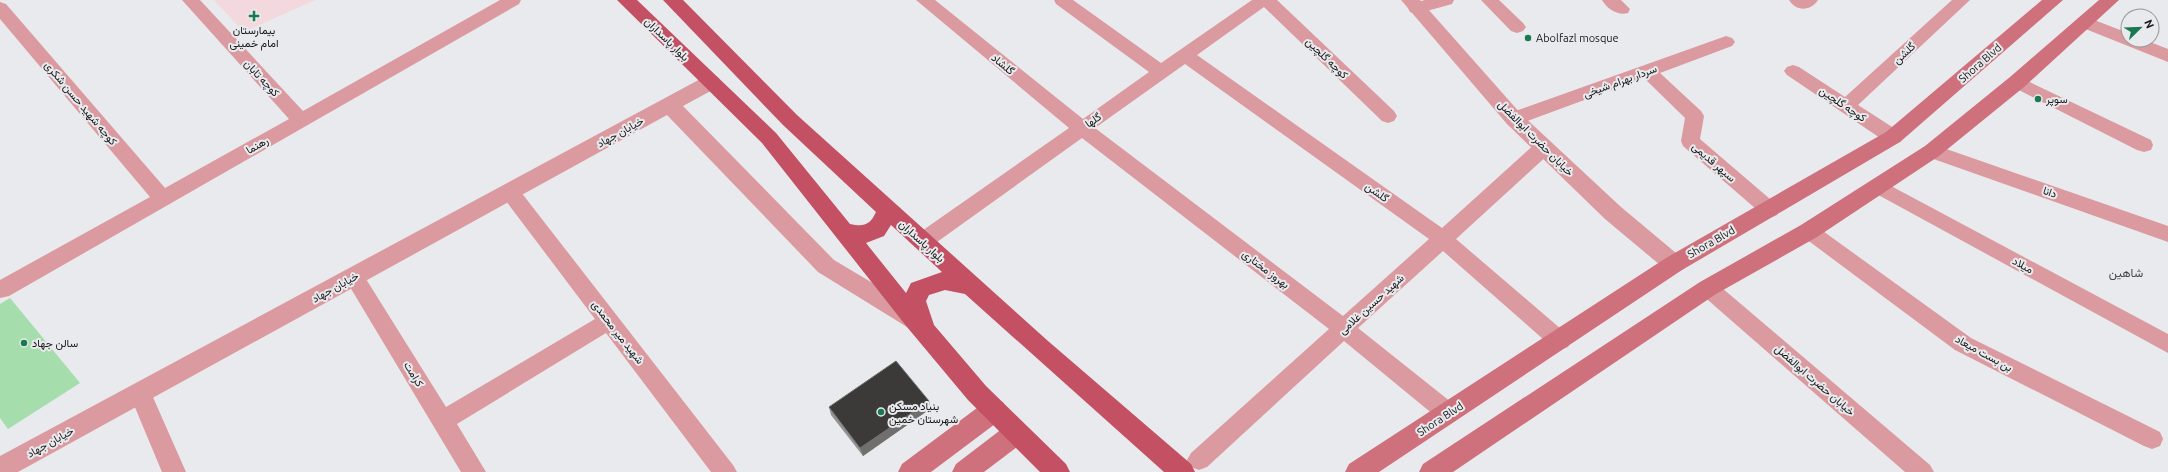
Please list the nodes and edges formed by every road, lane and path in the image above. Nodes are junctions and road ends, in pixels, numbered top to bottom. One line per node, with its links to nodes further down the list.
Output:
1 (190, 0): 31 (street, کوچه تابان)
2 (513, 0): 31 (street, رهنما)
3 (626, 0): 26 (main road, بلوار پاسداران)
4 (672, 0): 41 (main road, بلوار پاسداران)
5 (924, 0): 33 (street, گلشاد)
6 (1062, 0): 24 (street)
7 (1264, 0): 21 (street, گلها)
8 (1267, 0): 30 (street, کوچه گلچین)
9 (1446, 0): 16 (street)
10 (1489, 0): 19 (street)
11 (1797, 0): 12 (street)
12 (1810, 0)
13 (1962, 0): 29 (street, گلشن)
14 (2110, 0): 18 (main road)
15 (2046, 1): 34 (main road, Shora Blvd)
16 (1413, 4): 32 (street, خیابان حضرت ابوالفضل)
17 (0, 8): 40 (street, کوچه شهید حسن شکری)
18 (2084, 22): 22 (street); 27 (main road)
19 (1517, 27)
20 (1726, 42): 25 (street, سردار بهرام شیخی)
21 (1185, 55): 24 (street, گلها); 46 (street, گلشن)
22 (2168, 56)
23 (1793, 71): 29 (street, کوچه گلچین)
24 (1161, 72): 33 (street, گلها)
25 (1648, 72): 32 (street, سردار بهرام شیخی); 42 (street, سپهر قدیمی)
26 (711, 82): 28 (street, خیابان جهاد); 43 (main road, بلوار پاسداران)
27 (2017, 82): 35 (street); 37 (main road)
28 (670, 105): 39 (street, خیابان جهاد); 54 (street)
29 (1846, 107): 34 (street, کوچه گلچین)
30 (1388, 116)
31 (301, 120): 40 (street, رهنما)
32 (1514, 120): 36 (street, خیابان حضرت ابوالفضل)
33 (1082, 128): 47 (street, گلها); 55 (street, بهروز مختاری)
34 (1892, 137): 42 (main road, Shora Blvd)
35 (2144, 145)
36 (1544, 148): 46 (street, شهید حسین غلامی); 48 (street, خیابان حضرت ابوالفضل)
37 (1932, 151): 38 (main road); 45 (street, دانا)
38 (1878, 186): 44 (main road); 57 (street, میلاد)
39 (510, 192): 49 (street, خیابان جهاد); 53 (street, شهید میر محمدی)
40 (163, 199): 52 (street, رهنما)
41 (888, 210): 43 (main road); 47 (main road, بلوار پاسداران)
42 (1770, 210): 48 (main road, Shora Blvd)
43 (843, 230): 54 (main road, بلوار پاسداران)
44 (1809, 231): 51 (main road); 63 (street, بن بست میعاد)
45 (2168, 234)
46 (1443, 239): 55 (street, شهید حسین غلامی); 56 (street, گلشن)
47 (923, 241): 50 (main road, بلوار پاسداران)
48 (1674, 264): 56 (main road, Shora Blvd)
49 (354, 276): 58 (street, خیابان جهاد); 61 (street, کرامت)
50 (972, 286): 54 (main road); 64 (main road, بلوار پاسداران)
51 (1708, 288): 73 (main road); 74 (street, خیابان حضرت ابوالفضل)
52 (1, 289)
53 (609, 321): 61 (street); 68 (street, شهید میر محمدی)
54 (919, 326): 59 (main road, بلوار پاسداران)
55 (1344, 329): 60 (street, بهروز مختاری); 64 (street, شهید حسین غلامی)
56 (1560, 341): 60 (main road, Shora Blvd)
57 (2168, 344)
58 (140, 393): 65 (street, خیابان جهاد); 66 (street)
59 (994, 410): 62 (main road, بلوار پاسداران); 69 (main road)
60 (1448, 413): 72 (main road, Shora Blvd)
61 (442, 421): 67 (street, کرامت)
62 (1016, 433): 70 (main road); 71 (main road, بلوار پاسداران)
63 (2152, 439)
64 (1190, 466)
65 (0, 469)
66 (174, 472)
67 (474, 472)
68 (725, 472)
69 (911, 472)
70 (965, 472)
71 (1057, 472)
72 (1358, 472)
73 (1432, 472)
74 (1922, 472)

